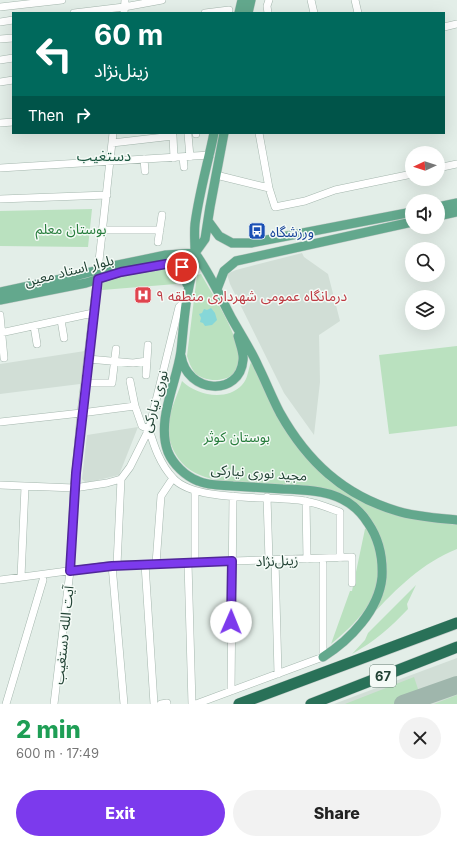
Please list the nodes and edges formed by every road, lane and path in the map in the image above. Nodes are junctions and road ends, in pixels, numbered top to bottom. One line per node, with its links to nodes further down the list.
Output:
1 (62, 0): 8 (street)
2 (162, 0): 9 (street)
3 (242, 0): 13 (main road)
4 (251, 0): 14 (main road)
5 (270, 0): 15 (street)
6 (311, 0): 16 (street)
7 (355, 0): 17 (street)
8 (0, 7)
9 (124, 7): 11 (street)
10 (229, 10): 12 (street)
11 (82, 12)
12 (213, 12)
13 (239, 12)
14 (248, 12)
15 (268, 12)
16 (314, 12)
17 (358, 12)
18 (12, 20): 19 (street)
19 (0, 22)
20 (457, 24): 21 (street)
21 (445, 27)
22 (12, 38): 23 (street)
23 (0, 39)
24 (12, 58): 25 (street)
25 (0, 60)
26 (12, 80): 27 (street)
27 (0, 82)
28 (12, 122): 29 (street)
29 (0, 123)
30 (113, 134): 36 (street)
31 (188, 134): 38 (street)
32 (214, 134): 37 (main road, مجید نوری نیارکی)
33 (224, 134): 47 (main road, مجید نوری نیارکی)
34 (259, 134): 49 (street)
35 (159, 135): 36 (street); 39 (street)
36 (112, 143): 41 (street)
37 (210, 155): 38 (street); 64 (main road, مجید نوری نیارکی)
38 (186, 157): 39 (street); 43 (street)
39 (174, 158): 40 (street)
40 (144, 160): 41 (street); 46 (street)
41 (111, 162): 45 (street); 50 (street)
42 (457, 164): 44 (street)
43 (184, 167)
44 (445, 167)
45 (0, 168)
46 (145, 171)
47 (216, 175): 49 (street); 58 (main road, مجید نوری نیارکی)
48 (405, 175): 49 (street)
49 (269, 188)
50 (107, 194): 51 (street); 60 (street)
51 (0, 199)
52 (457, 203): 53 (main road)
53 (445, 206)
54 (457, 212): 57 (main road)
55 (405, 213): 63 (main road)
56 (162, 215): 61 (street)
57 (445, 215)
58 (208, 221): 63 (main road); 64 (main road, مجید نوری نیارکی)
59 (405, 224): 65 (main road)
60 (103, 230): 61 (street); 66 (street)
61 (160, 230): 62 (street)
62 (158, 242)
63 (251, 243): 65 (main road)
64 (195, 253): 66 (main road, بلوار استاد معین); 68 (main road, مجید نوری نیارکی); 70 (main road, مجید نوری نیارکی)
65 (254, 256): 68 (main road)
66 (98, 270): 69 (main road, بلوار استاد معین)
67 (98, 279): 70 (main road, بلوار استاد معین); 71 (main road, بلوار استاد معین); 72 (street, آیت الله دستغیب)
68 (217, 289): 74 (main road, مجید نوری نیارکی)
69 (0, 292)
70 (187, 299): 82 (main road, مجید نوری نیارکی); 93 (street, نوری نیارکی)
71 (0, 300)
72 (93, 312): 75 (street); 84 (street, آیت الله دستغیب)
73 (0, 315): 77 (street)
74 (233, 319): 82 (main road); 103 (main road, مجید نوری نیارکی)
75 (60, 320): 76 (street); 78 (street)
76 (34, 326): 77 (street); 79 (street)
77 (1, 332): 83 (street)
78 (64, 338)
79 (37, 344)
80 (148, 345): 86 (street)
81 (116, 349): 85 (street)
82 (181, 353): 122 (main road, مجید نوری نیارکی)
83 (4, 358)
84 (88, 359): 85 (street); 89 (street, آیت الله دستغیب)
85 (115, 361): 86 (street); 89 (street)
86 (147, 361): 87 (street)
87 (146, 375)
88 (130, 381): 90 (street)
89 (85, 383): 91 (street, آیت الله دستغیب)
90 (135, 406): 91 (street); 93 (street)
91 (82, 413): 92 (street); 98 (street, آیت الله دستغیب)
92 (0, 422)
93 (149, 429): 94 (street); 95 (street, نوری نیارکی)
94 (173, 478): 99 (street); 110 (street)
95 (121, 479): 98 (street); 112 (street)
96 (0, 485): 97 (street)
97 (25, 487): 98 (street); 114 (street)
98 (74, 488): 113 (street, آیت الله دستغیب)
99 (195, 491): 100 (street); 108 (street)
100 (233, 496): 101 (street); 107 (street)
101 (267, 497): 102 (street); 106 (street)
102 (306, 501): 104 (street); 105 (street)
103 (457, 520)
104 (340, 558): 105 (street, زینل‌نژاد); 117 (street)
105 (307, 559): 106 (street, زینل‌نژاد)
106 (272, 560): 107 (street, زینل‌نژاد); 123 (street)
107 (232, 561): 108 (street, زینل‌نژاد); 124 (street)
108 (191, 563): 110 (street, زینل‌نژاد); 129 (street)
109 (145, 564): 110 (street, زینل‌نژاد); 112 (street, زینل‌نژاد); 128 (street)
110 (156, 564)
111 (323, 564): 122 (street)
112 (114, 565): 113 (street, زینل‌نژاد); 127 (street)
113 (70, 571): 114 (street, زینل‌نژاد); 126 (street, آیت الله دستغیب)
114 (21, 577): 115 (street, زینل‌نژاد)
115 (0, 580)
116 (43, 580): 125 (street)
117 (352, 583)
118 (457, 614): 120 (highway)
119 (457, 623): 120 (highway)
120 (411, 639): 131 (highway)
121 (457, 647): 132 (highway, 67)
122 (323, 657): 123 (street)
123 (278, 674): 124 (street)
124 (231, 691): 130 (street)
125 (6, 704)
126 (54, 704)
127 (124, 704)
128 (154, 704)
129 (192, 704)
130 (196, 704)
131 (238, 704)
132 (312, 704)

